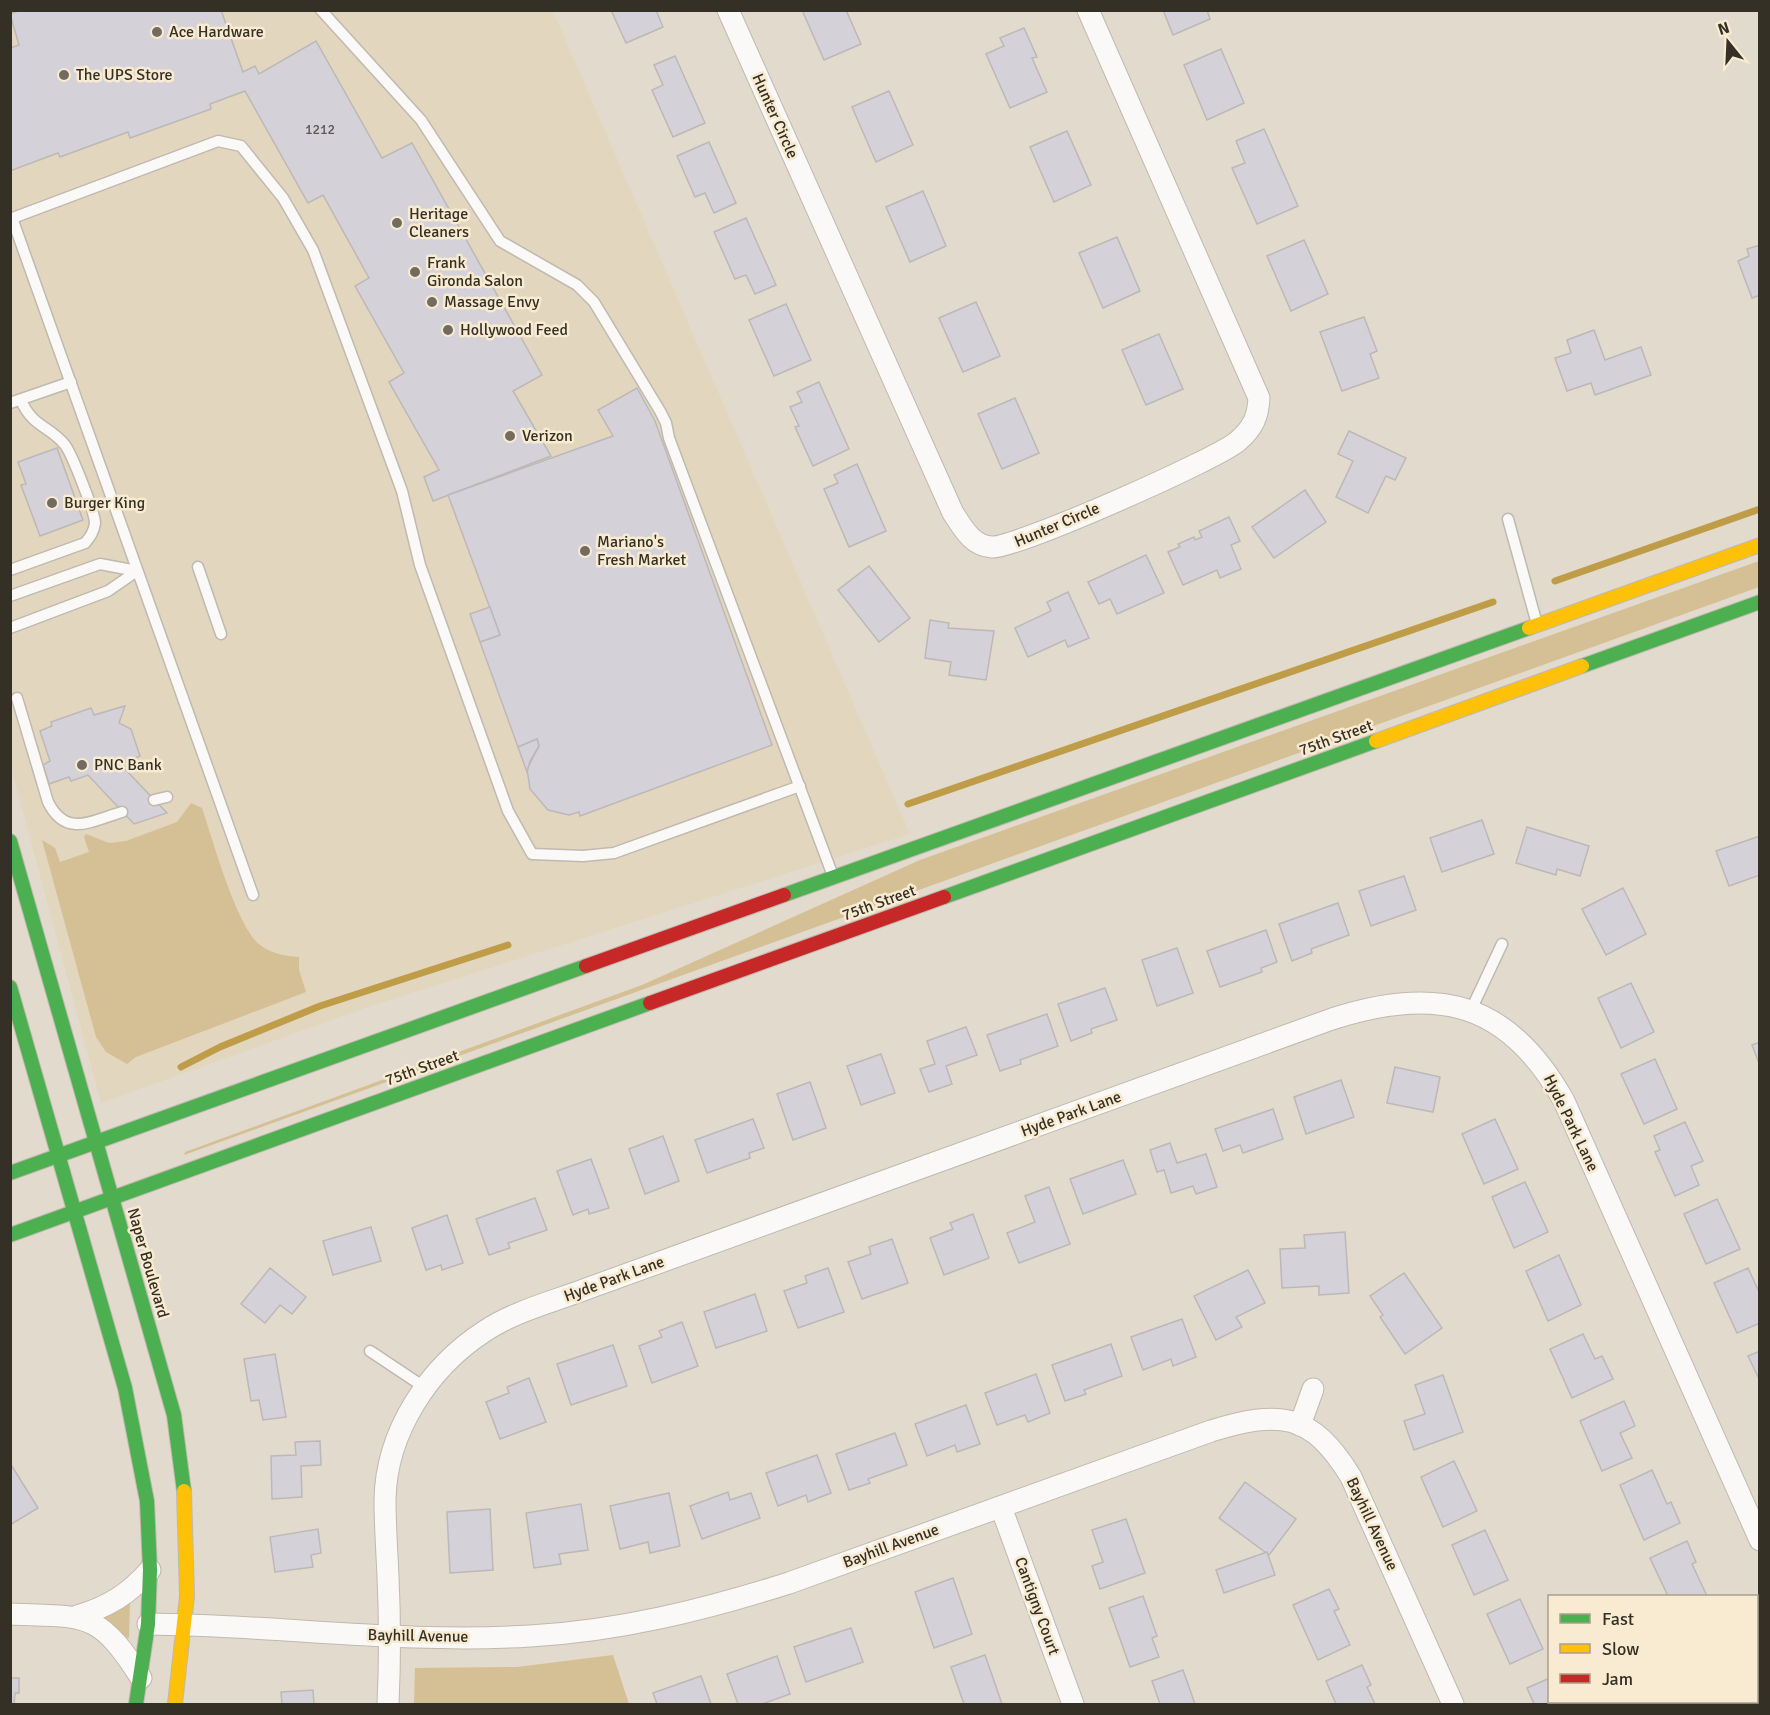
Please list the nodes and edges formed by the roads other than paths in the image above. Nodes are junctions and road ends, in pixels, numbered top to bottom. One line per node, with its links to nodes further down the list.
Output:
1 (321, 10): 18 (lane)
2 (728, 10): 3 (street, Hunter Circle)
3 (1088, 10)
4 (11, 218): 5 (lane); 18 (lane)
5 (71, 382): 6 (lane); 11 (lane)
6 (16, 402): 10 (lane)
7 (1508, 519): 14 (lane)
8 (1760, 545): 14 (main road)
9 (198, 567): 16 (lane)
10 (10, 570)
11 (137, 571): 12 (lane); 15 (lane); 24 (lane)
12 (10, 596)
13 (1760, 602): 31 (main road, 75th Street)
14 (1537, 625): 23 (main road)
15 (10, 628)
16 (221, 634)
17 (17, 698): 21 (lane)
18 (800, 786): 23 (lane)
19 (167, 797): 20 (lane)
20 (154, 800)
21 (122, 812)
22 (10, 841): 28 (main road, Naper Boulevard)
23 (833, 876): 28 (main road)
24 (253, 896)
25 (1502, 944): 27 (lane)
26 (10, 987): 29 (main road)
27 (1471, 1010): 35 (street, Hyde Park Lane); 39 (street, Hyde Park Lane)
28 (98, 1141): 29 (main road); 31 (main road, Naper Boulevard)
29 (58, 1156): 30 (main road); 32 (main road)
30 (10, 1173)
31 (112, 1198): 32 (main road, 75th Street); 44 (main road, Naper Boulevard)
32 (73, 1212): 33 (main road, 75th Street); 40 (main road)
33 (10, 1235)
34 (370, 1352): 35 (lane)
35 (424, 1387): 45 (street, Hyde Park Lane)
36 (1313, 1389): 37 (street)
37 (1300, 1425): 38 (street, Bayhill Avenue); 51 (street, Bayhill Avenue)
38 (1001, 1507): 45 (street, Bayhill Avenue); 50 (street, Cantigny Court)
39 (1760, 1540)
40 (150, 1570): 42 (street); 43 (main road)
41 (10, 1614): 42 (street)
42 (77, 1616): 46 (street)
43 (148, 1624): 44 (street, Bayhill Avenue); 46 (main road)
44 (186, 1624): 45 (street, Bayhill Avenue); 48 (main road, Naper Boulevard)
45 (390, 1636): 49 (street, Hyde Park Lane)
46 (141, 1678): 47 (main road)
47 (136, 1704)
48 (175, 1704)
49 (388, 1704)
50 (1073, 1704)
51 (1453, 1704)

